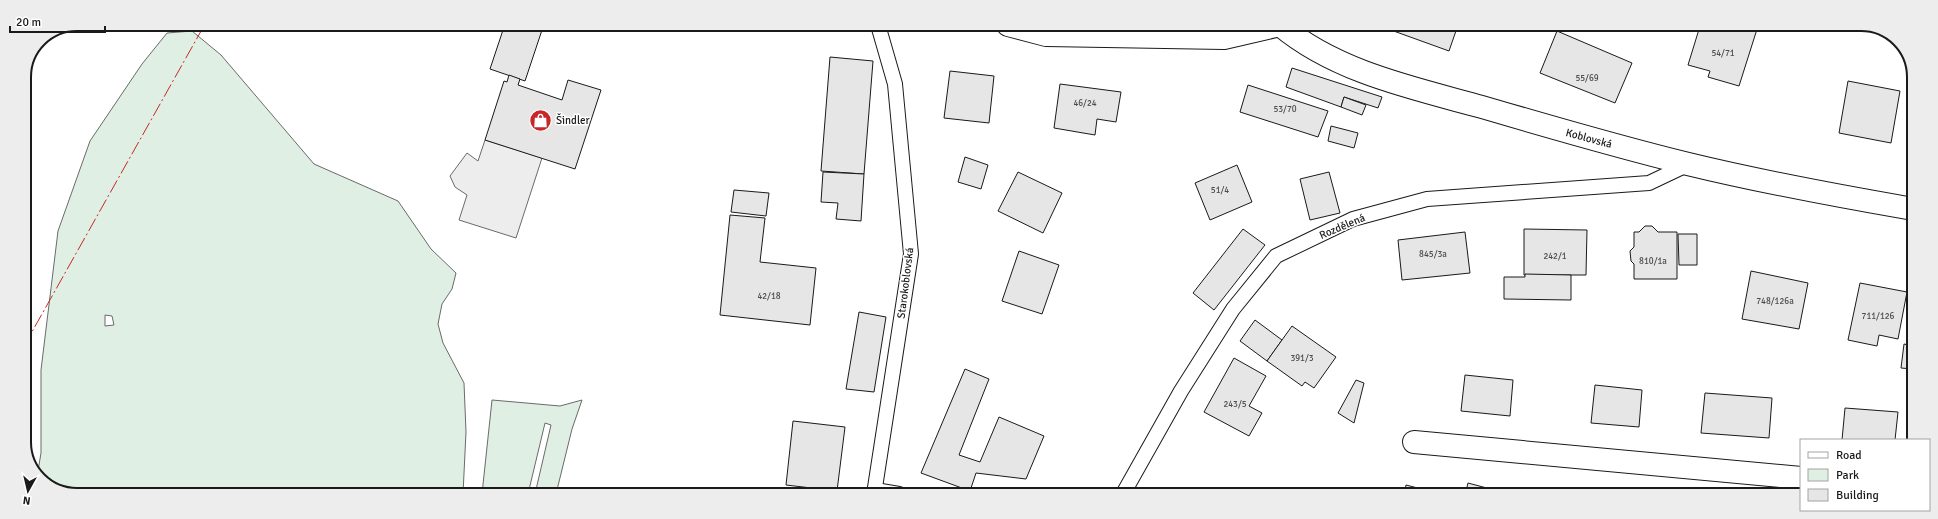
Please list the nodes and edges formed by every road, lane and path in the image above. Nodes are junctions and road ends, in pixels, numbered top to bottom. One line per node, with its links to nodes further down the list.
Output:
1 (880, 31): 9 (lane, Starokoblovská)
2 (1031, 31): 3 (street)
3 (1254, 31)
4 (1288, 31): 5 (street, Koblovská)
5 (1689, 164): 6 (street, Koblovská); 10 (lane, Rozdělená)
6 (1907, 208)
7 (1414, 442): 8 (street)
8 (1800, 478)
9 (875, 488)
10 (1126, 488)

